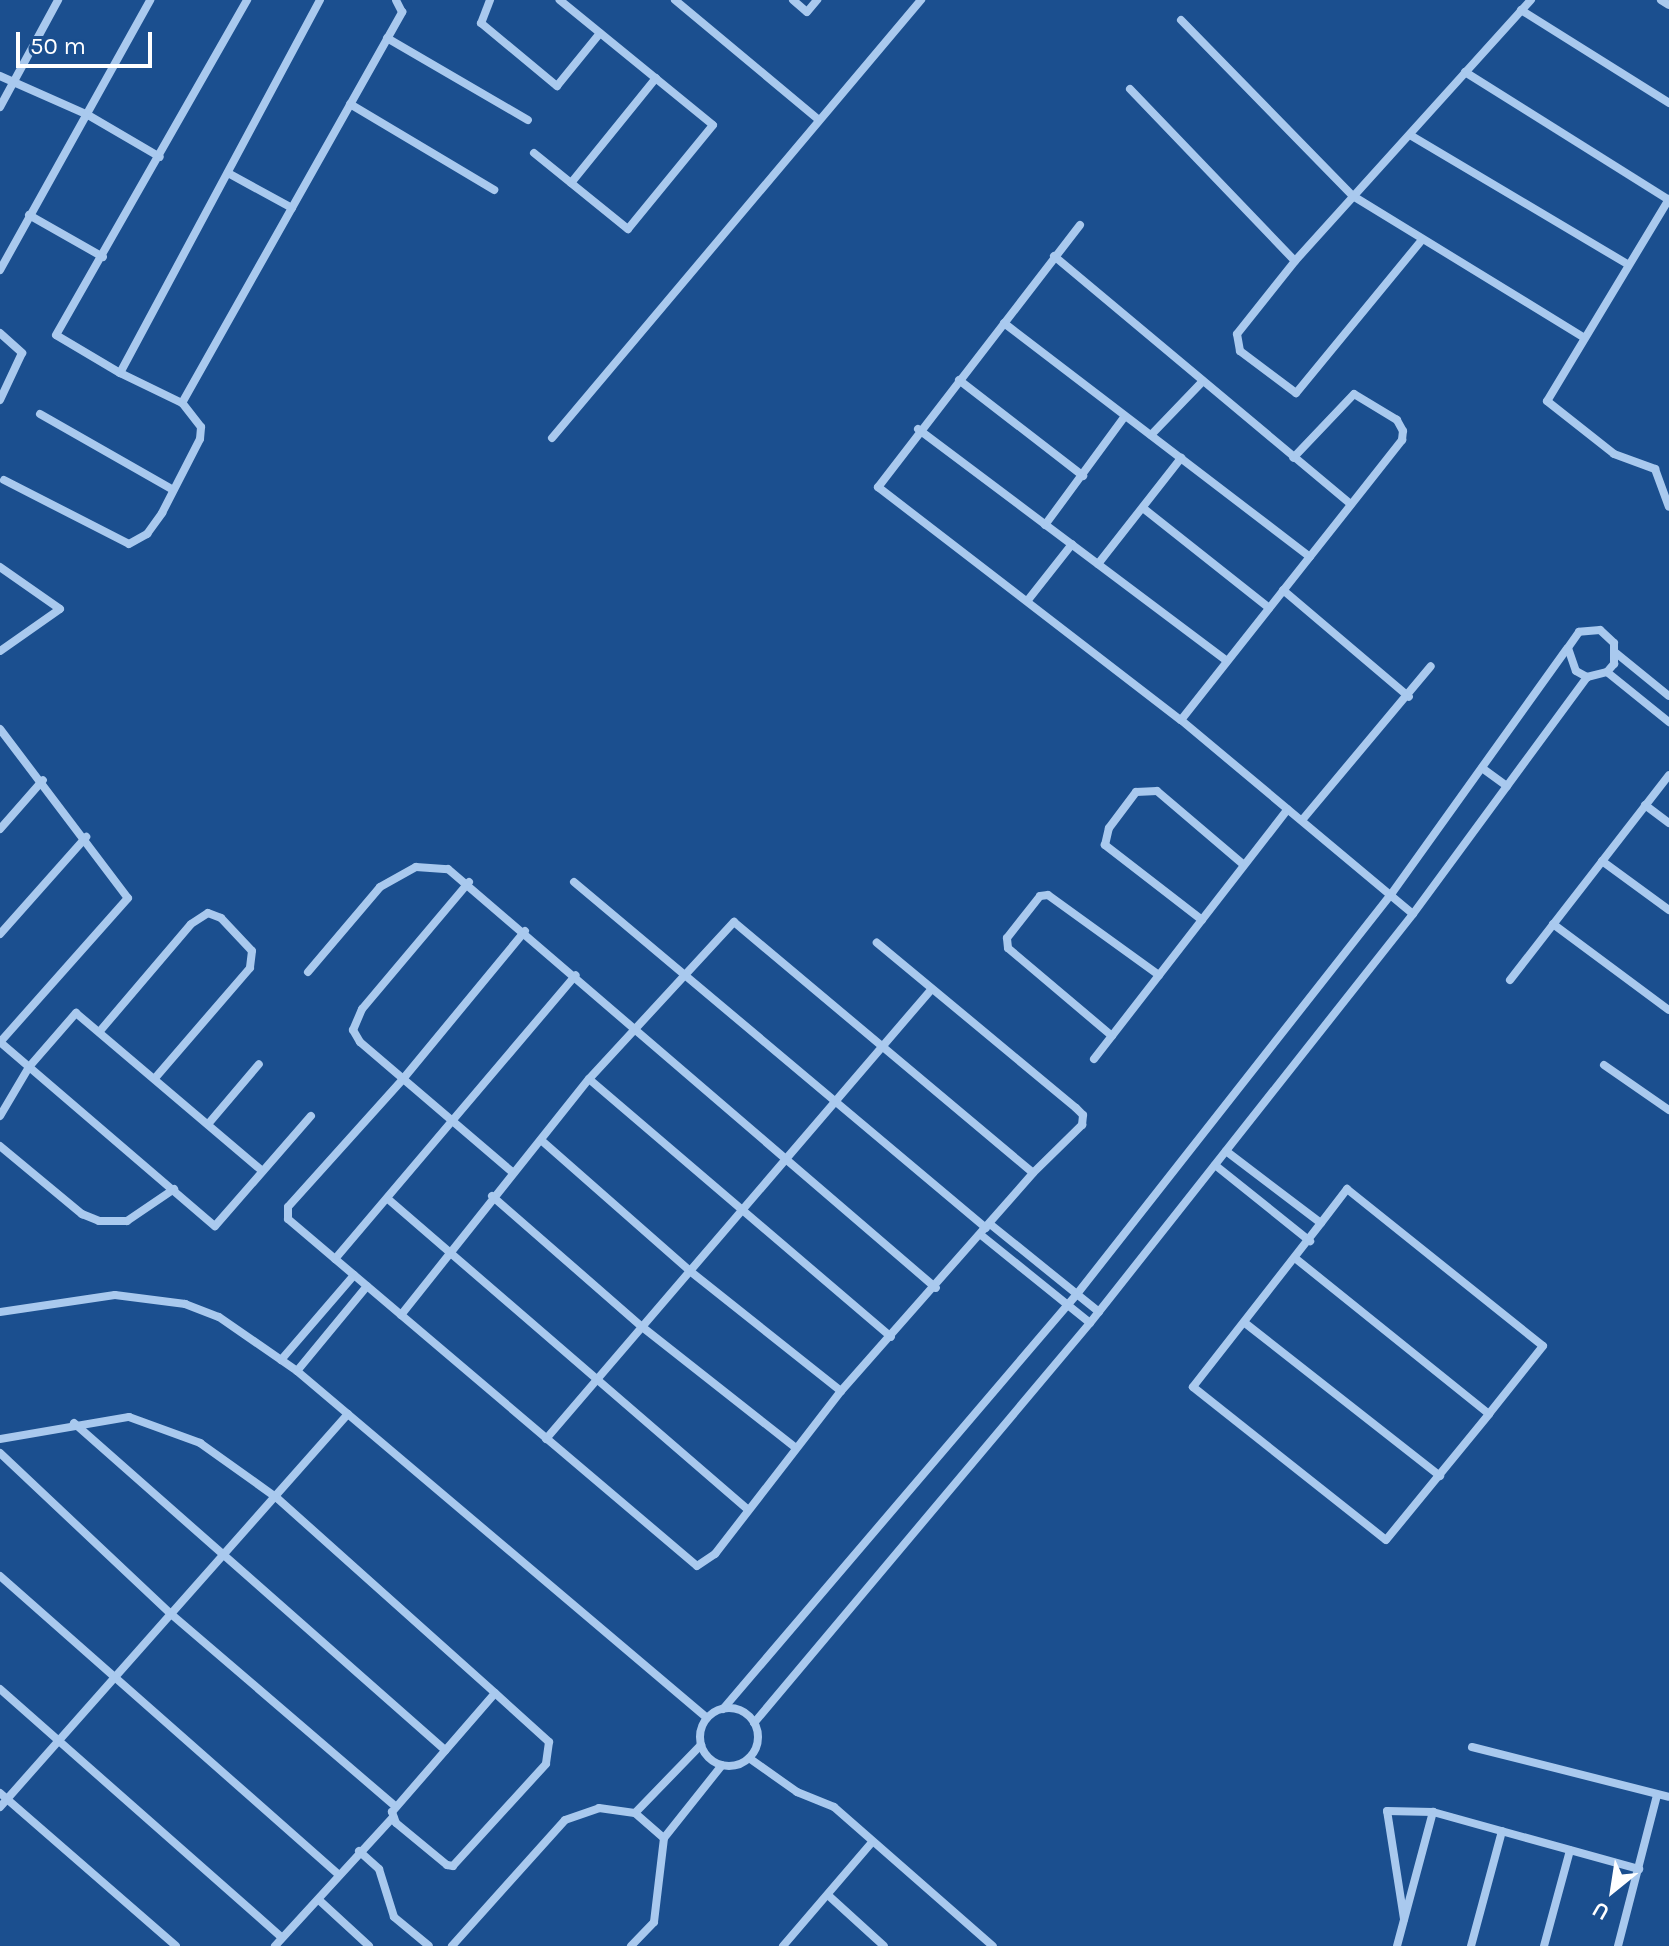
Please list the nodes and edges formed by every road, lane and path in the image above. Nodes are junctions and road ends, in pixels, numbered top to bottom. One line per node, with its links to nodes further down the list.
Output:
1 (58, 0): 22 (street)
2 (150, 0): 27 (street)
3 (247, 0): 32 (street)
4 (320, 0): 33 (street)
5 (396, 0): 18 (street)
6 (490, 0): 17 (street)
7 (560, 0): 17 (street)
8 (675, 0): 29 (street)
9 (793, 0): 10 (street)
10 (817, 0)
11 (921, 0): 29 (street)
12 (1531, 0): 15 (street)
13 (1661, 0): 14 (street)
14 (1669, 5)
15 (1521, 10): 19 (street); 24 (street)
16 (1181, 20): 36 (street)
17 (600, 33): 21 (street)
18 (387, 38): 25 (street); 28 (street)
19 (1465, 72): 30 (street); 37 (street)
20 (0, 76): 22 (street)
21 (656, 78): 34 (street); 34 (street)
22 (14, 83): 26 (street); 27 (street)
23 (1130, 89): 44 (street)
24 (1669, 103)
25 (350, 104): 35 (street); 38 (street)
26 (0, 107)
27 (88, 115): 32 (street); 39 (street)
28 (528, 120)
29 (819, 120): 59 (street)
30 (1410, 135): 36 (street); 45 (street)
31 (534, 153): 34 (street)
32 (160, 157): 43 (street)
33 (228, 173): 38 (street); 50 (street)
34 (571, 183)
35 (494, 190)
36 (1353, 196): 41 (street); 44 (street)
37 (1669, 199): 45 (street)
38 (292, 208): 54 (street)
39 (29, 215): 43 (street); 46 (street)
40 (1080, 225): 42 (street)
41 (1421, 241): 44 (street); 49 (street)
42 (1054, 256): 47 (street); 52 (street)
43 (103, 257): 50 (street)
44 (1295, 261)
45 (1627, 264): 49 (street)
46 (0, 270)
47 (1004, 323): 51 (street); 56 (street)
48 (0, 333): 53 (street)
49 (1583, 337): 66 (street)
50 (120, 373): 54 (street)
51 (959, 380): 57 (street); 62 (street)
52 (1201, 383): 58 (street); 61 (street)
53 (0, 400)
54 (182, 403): 64 (street)
55 (40, 414): 64 (street)
56 (1125, 416): 58 (street); 62 (street)
57 (918, 429): 68 (street); 74 (street)
58 (1151, 435): 60 (street)
59 (552, 438)
60 (1181, 458): 67 (street); 70 (street)
61 (1293, 458): 65 (street); 65 (street)
62 (1083, 476): 68 (street)
63 (4, 480): 64 (street)
64 (173, 490)
65 (1351, 504): 70 (street)
66 (1669, 507)
67 (1143, 508): 71 (street); 75 (street)
68 (1045, 525): 69 (street)
69 (1072, 544): 71 (street); 74 (street)
70 (1310, 557): 73 (street)
71 (1098, 564): 79 (street)
72 (0, 567): 76 (street)
73 (1283, 590): 75 (street); 84 (street)
74 (1028, 600): 86 (street)
75 (1269, 608): 79 (street)
76 (1, 648)
77 (1568, 648): 78 (street); 82 (street); 89 (street)
78 (1616, 653): 81 (street); 83 (street)
79 (1227, 661): 86 (street)
80 (1431, 666): 84 (street)
81 (1607, 672): 82 (street); 87 (street)
82 (1587, 677): 92 (street)
83 (1669, 696)
84 (1409, 697): 95 (street)
85 (1669, 709): 87 (street)
86 (1181, 720): 94 (street)
87 (1666, 720)
88 (0, 729): 91 (street)
89 (1482, 768): 92 (street); 103 (street)
90 (1669, 775): 93 (street)
91 (43, 780): 97 (street); 98 (street)
92 (1507, 786): 105 (street)
93 (1645, 805): 96 (street); 99 (street)
94 (1288, 809): 95 (street); 100 (street)
95 (1303, 819): 103 (street)
96 (1669, 823)
97 (0, 829)
98 (86, 837): 109 (street); 121 (street)
99 (1602, 861): 104 (street); 107 (street)
100 (1244, 865): 106 (street); 106 (street)
101 (469, 882): 108 (street); 111 (street); 128 (street)
102 (574, 882): 112 (street)
103 (1392, 893): 105 (street); 158 (street)
104 (1669, 910)
105 (1413, 914): 138 (street)
106 (1202, 920): 114 (street)
107 (1553, 924): 115 (street); 117 (street)
108 (525, 931): 113 (street); 128 (street)
109 (0, 934)
110 (877, 943): 116 (street)
111 (308, 972)
112 (686, 974): 118 (street); 122 (street); 130 (street)
113 (576, 975): 118 (street); 134 (street)
114 (1159, 975): 120 (street); 120 (street)
115 (1510, 980)
116 (930, 991): 122 (street); 143 (street)
117 (1669, 1010)
118 (635, 1029): 129 (street); 139 (street)
119 (100, 1031): 126 (street); 127 (street); 127 (street)
120 (1112, 1036): 123 (street)
121 (0, 1042): 126 (street)
122 (884, 1044): 130 (street); 143 (street)
123 (1094, 1059)
124 (259, 1064): 135 (street)
125 (1604, 1065): 131 (street)
126 (29, 1067): 132 (street); 144 (street)
127 (155, 1078): 135 (street)
128 (404, 1078): 134 (street); 152 (street)
129 (589, 1079): 136 (street); 147 (street)
130 (838, 1101): 139 (street); 149 (street)
131 (1669, 1110)
132 (0, 1116)
133 (311, 1116): 141 (street)
134 (453, 1122): 142 (street); 146 (street)
135 (209, 1123): 141 (street)
136 (541, 1140): 142 (street); 154 (street)
137 (0, 1146): 144 (street)
138 (1226, 1151): 140 (street); 148 (street)
139 (787, 1161): 147 (street); 157 (street)
140 (1215, 1165): 150 (street); 161 (street)
141 (262, 1171): 144 (street)
142 (512, 1172): 145 (street)
143 (1033, 1173): 149 (street)
144 (174, 1189)
145 (492, 1196): 151 (street); 165 (street)
146 (388, 1199): 151 (street); 152 (street)
147 (739, 1212): 154 (street); 166 (street)
148 (1321, 1223): 150 (street); 172 (street)
149 (986, 1229): 157 (street); 158 (street); 159 (street)
150 (1310, 1241): 153 (street)
151 (447, 1252): 162 (street); 169 (street)
152 (335, 1259): 155 (street)
153 (1296, 1259): 164 (street); 172 (street)
154 (690, 1271): 165 (street); 170 (street)
155 (354, 1275): 156 (street); 167 (street)
156 (367, 1286): 162 (street); 168 (street)
157 (936, 1288): 166 (street)
158 (1077, 1294): 159 (street); 161 (street)
159 (1067, 1306): 163 (street); 187 (street)
160 (0, 1312): 167 (street)
161 (1099, 1312): 163 (street)
162 (401, 1315): 175 (street)
163 (1090, 1323): 189 (street)
164 (1245, 1323): 178 (street); 178 (street)
165 (641, 1326): 169 (street); 176 (street)
166 (891, 1337): 170 (street)
167 (281, 1360): 168 (street)
168 (297, 1371): 171 (street)
169 (595, 1381): 175 (street); 180 (street)
170 (841, 1391): 176 (street)
171 (348, 1414): 179 (street); 188 (street)
172 (1489, 1414): 178 (street)
173 (74, 1423): 174 (street); 179 (street); 181 (street)
174 (0, 1439)
175 (546, 1439): 180 (street)
176 (796, 1448): 180 (street)
177 (0, 1453): 183 (street)
178 (1440, 1476)
179 (277, 1498): 181 (street); 186 (street)
180 (746, 1508)
181 (227, 1554): 183 (street); 193 (street)
182 (0, 1576): 184 (street)
183 (171, 1614): 184 (street); 200 (street)
184 (111, 1679): 190 (street); 209 (street)
185 (0, 1689): 190 (street)
186 (495, 1693): 193 (street); 200 (street)
187 (723, 1709): 188 (street); 189 (street)
188 (707, 1718): 191 (street)
189 (754, 1723): 194 (street)
190 (57, 1741): 197 (street); 213 (street)
191 (701, 1745): 195 (street); 202 (street)
192 (1472, 1747): 196 (street)
193 (445, 1750): 200 (street)
194 (749, 1758): 195 (street); 205 (street)
195 (722, 1765): 204 (street)
196 (1657, 1795): 198 (street); 208 (street)
197 (3, 1796): 199 (street); 214 (street)
198 (1669, 1797)
199 (0, 1807)
200 (394, 1812): 207 (street)
201 (1433, 1812): 203 (street); 212 (street); 212 (street)
202 (635, 1813): 204 (street); 218 (street)
203 (1502, 1831): 206 (street); 224 (street)
204 (664, 1838): 219 (street)
205 (872, 1842): 210 (street); 222 (street)
206 (1570, 1850): 208 (street); 225 (street)
207 (359, 1851): 209 (street); 217 (street)
208 (1639, 1869): 226 (street)
209 (337, 1873): 211 (street)
210 (829, 1896): 220 (street); 221 (street)
211 (319, 1900): 213 (street); 216 (street)
212 (1404, 1919): 223 (street)
213 (282, 1938): 215 (street)
214 (176, 1946)
215 (275, 1946)
216 (369, 1946)
217 (429, 1946)
218 (452, 1946)
219 (631, 1946)
220 (783, 1946)
221 (884, 1946)
222 (993, 1946)
223 (1397, 1946)
224 (1471, 1946)
225 (1544, 1946)
226 (1618, 1946)

